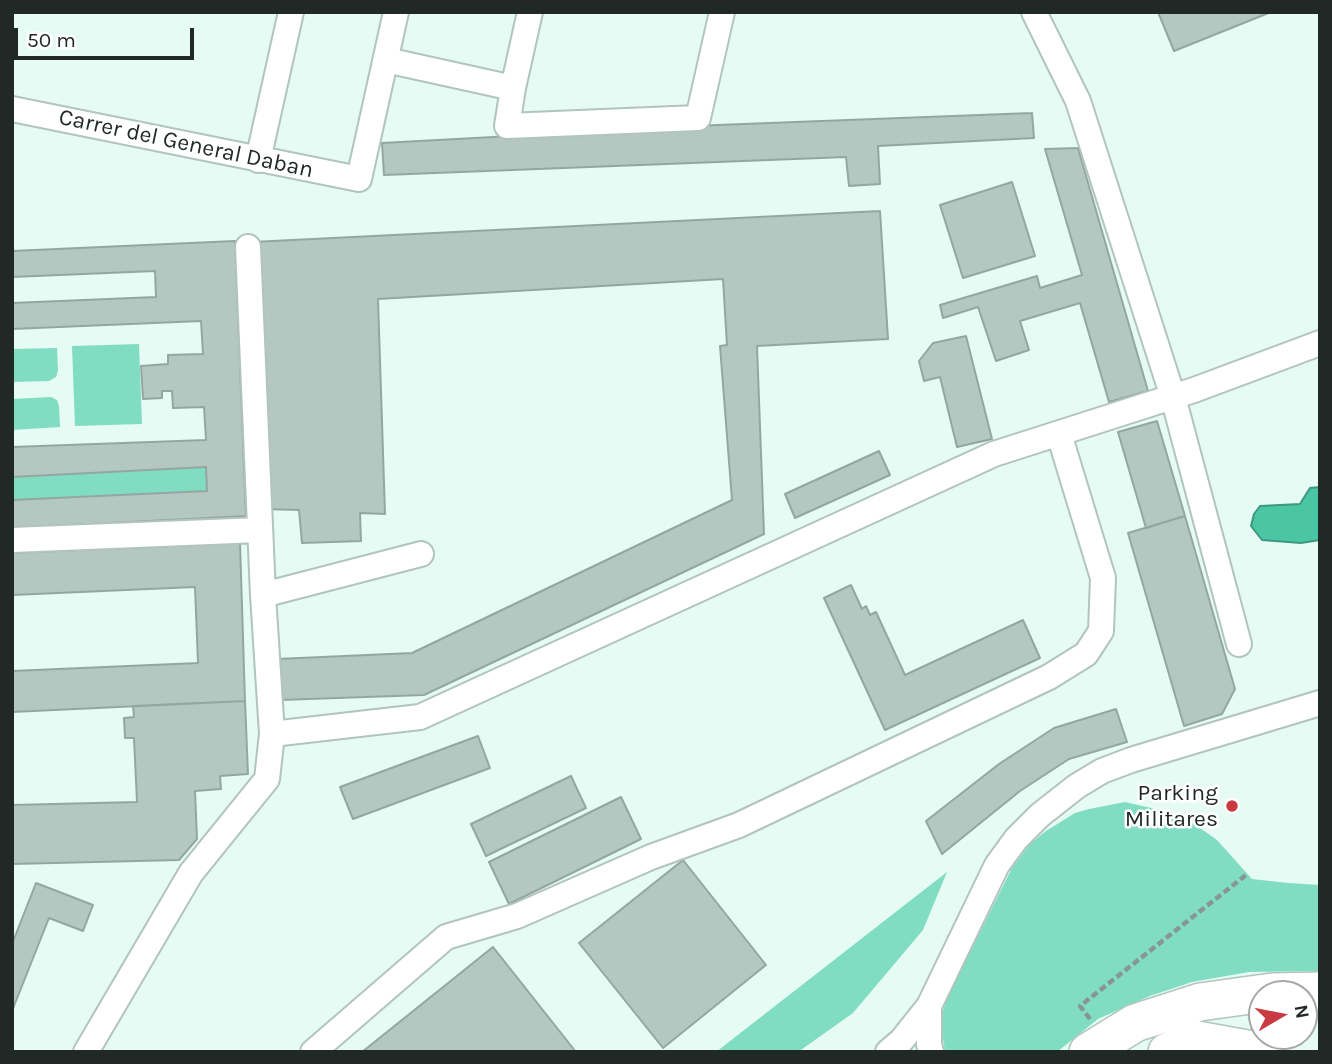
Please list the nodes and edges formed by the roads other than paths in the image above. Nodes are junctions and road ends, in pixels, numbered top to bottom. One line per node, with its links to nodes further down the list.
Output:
1 (291, 12): 9 (street)
2 (396, 12): 6 (street)
3 (530, 12): 7 (street)
4 (722, 12): 7 (street)
5 (1034, 12): 12 (street)
6 (386, 60): 7 (street); 9 (street, Carrer del General Daban)
7 (513, 88)
8 (12, 108): 9 (street, Carrer del General Daban)
9 (258, 160)
10 (248, 247): 14 (street)
11 (1320, 343): 12 (street)
12 (1173, 397): 13 (street); 18 (street)
13 (1059, 434): 20 (street); 25 (street)
14 (260, 530): 15 (street); 17 (street)
15 (12, 540)
16 (421, 554): 17 (street)
17 (263, 595): 20 (street)
18 (1239, 644)
19 (1320, 703): 22 (street)
20 (272, 734): 24 (street)
21 (1320, 991): 23 (highway)
22 (929, 1006): 26 (street); 27 (street)
23 (1089, 1036)
24 (86, 1052)
25 (313, 1052)
26 (888, 1052)
27 (932, 1052)
28 (1167, 1052): 29 (highway)
29 (1264, 1052)

